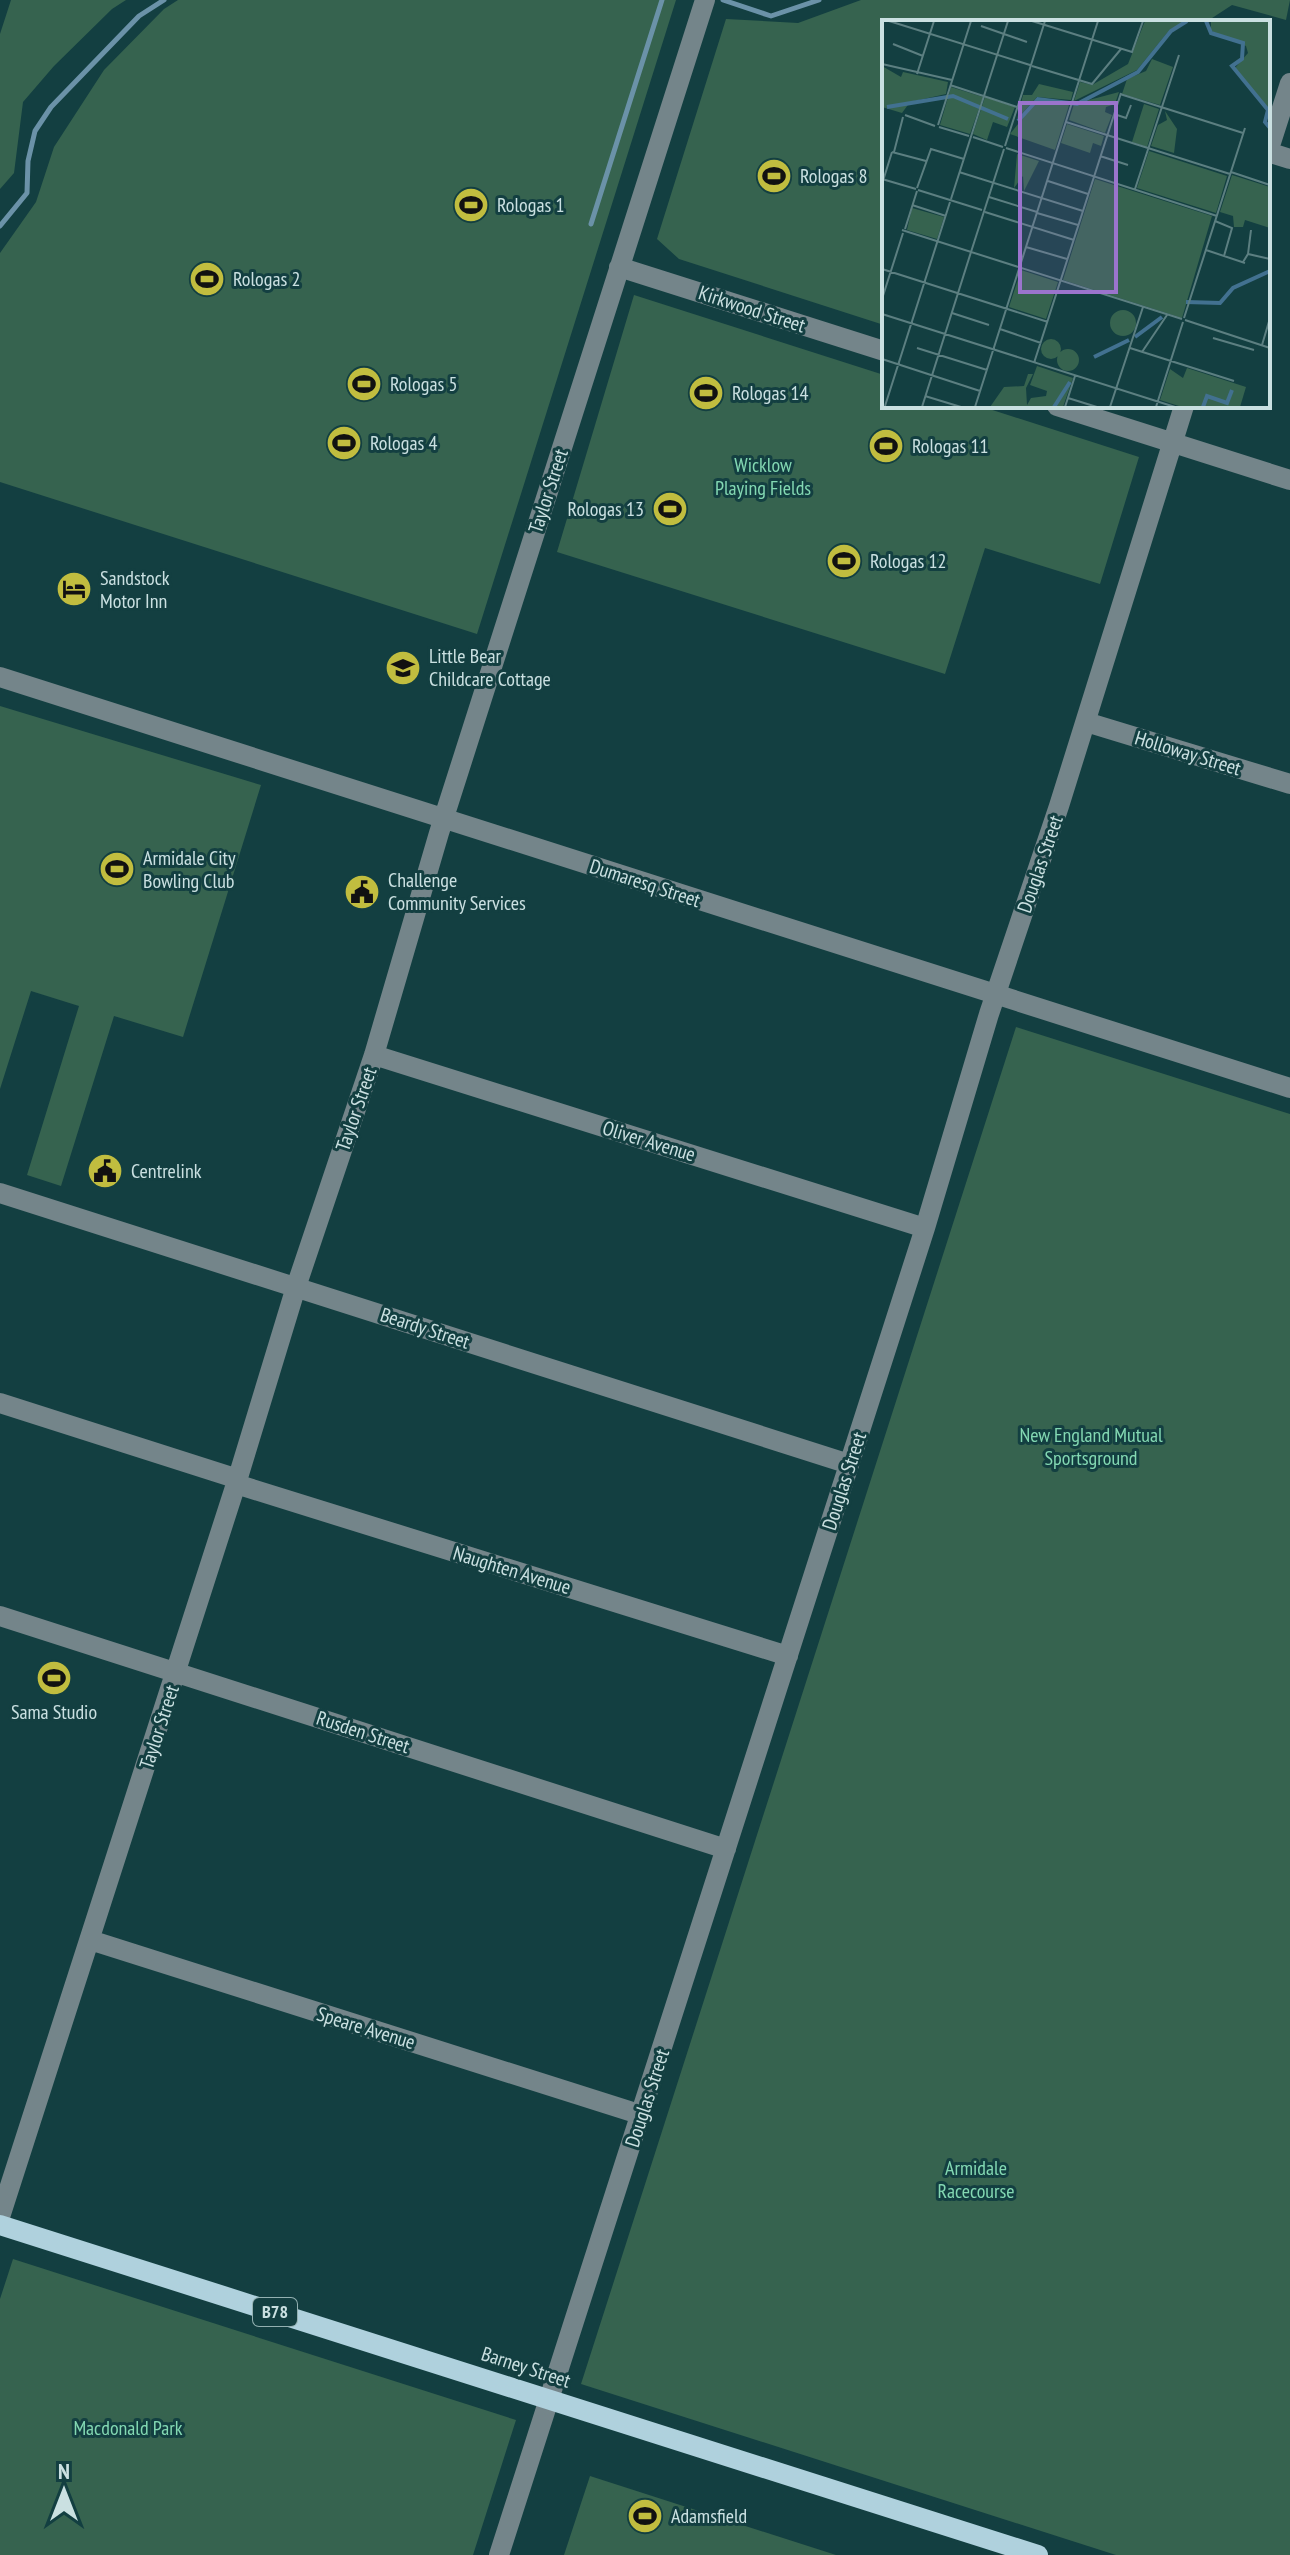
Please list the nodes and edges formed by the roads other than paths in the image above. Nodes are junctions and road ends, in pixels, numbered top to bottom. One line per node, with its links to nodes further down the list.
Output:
1 (705, 0): 6 (street, Taylor Street)
2 (1290, 83): 3 (street)
3 (1270, 146)
4 (1270, 153): 5 (street)
5 (1290, 159)
6 (619, 267): 7 (street, Kirkwood Street); 15 (street, Taylor Street)
7 (882, 350)
8 (1063, 408): 10 (street)
9 (1183, 408): 10 (street, Douglas Street)
10 (1172, 443): 11 (street); 13 (street, Douglas Street)
11 (1290, 480)
12 (0, 677): 15 (street, Dumaresq Street)
13 (1086, 722): 14 (street, Holloway Street); 16 (street, Douglas Street)
14 (1290, 784)
15 (444, 819): 16 (street, Dumaresq Street); 17 (street, Taylor Street)
16 (996, 994): 18 (street, Dumaresq Street); 20 (street, Douglas Street)
17 (374, 1055): 20 (street, Oliver Avenue); 21 (street, Taylor Street)
18 (1290, 1088)
19 (0, 1193): 21 (street, Beardy Street)
20 (925, 1228): 23 (street, Douglas Street)
21 (296, 1287): 23 (street, Beardy Street); 24 (street, Taylor Street)
22 (0, 1403): 24 (street, Naughten Avenue)
23 (849, 1464): 26 (street, Douglas Street)
24 (237, 1482): 26 (street, Naughten Avenue); 27 (street, Taylor Street)
25 (0, 1616): 27 (street, Rusden Street)
26 (788, 1656): 28 (street, Douglas Street)
27 (176, 1672): 28 (street, Rusden Street); 29 (street, Taylor Street)
28 (726, 1849): 30 (street, Douglas Street)
29 (90, 1940): 30 (street, Speare Avenue); 31 (street, Taylor Street)
30 (642, 2115): 33 (street, Douglas Street)
31 (0, 2217)
32 (0, 2225): 33 (main road, Barney Street / B78)
33 (551, 2400): 34 (street, Douglas Street); 35 (main road, Barney Street / B78)
34 (499, 2555)
35 (1038, 2555)

